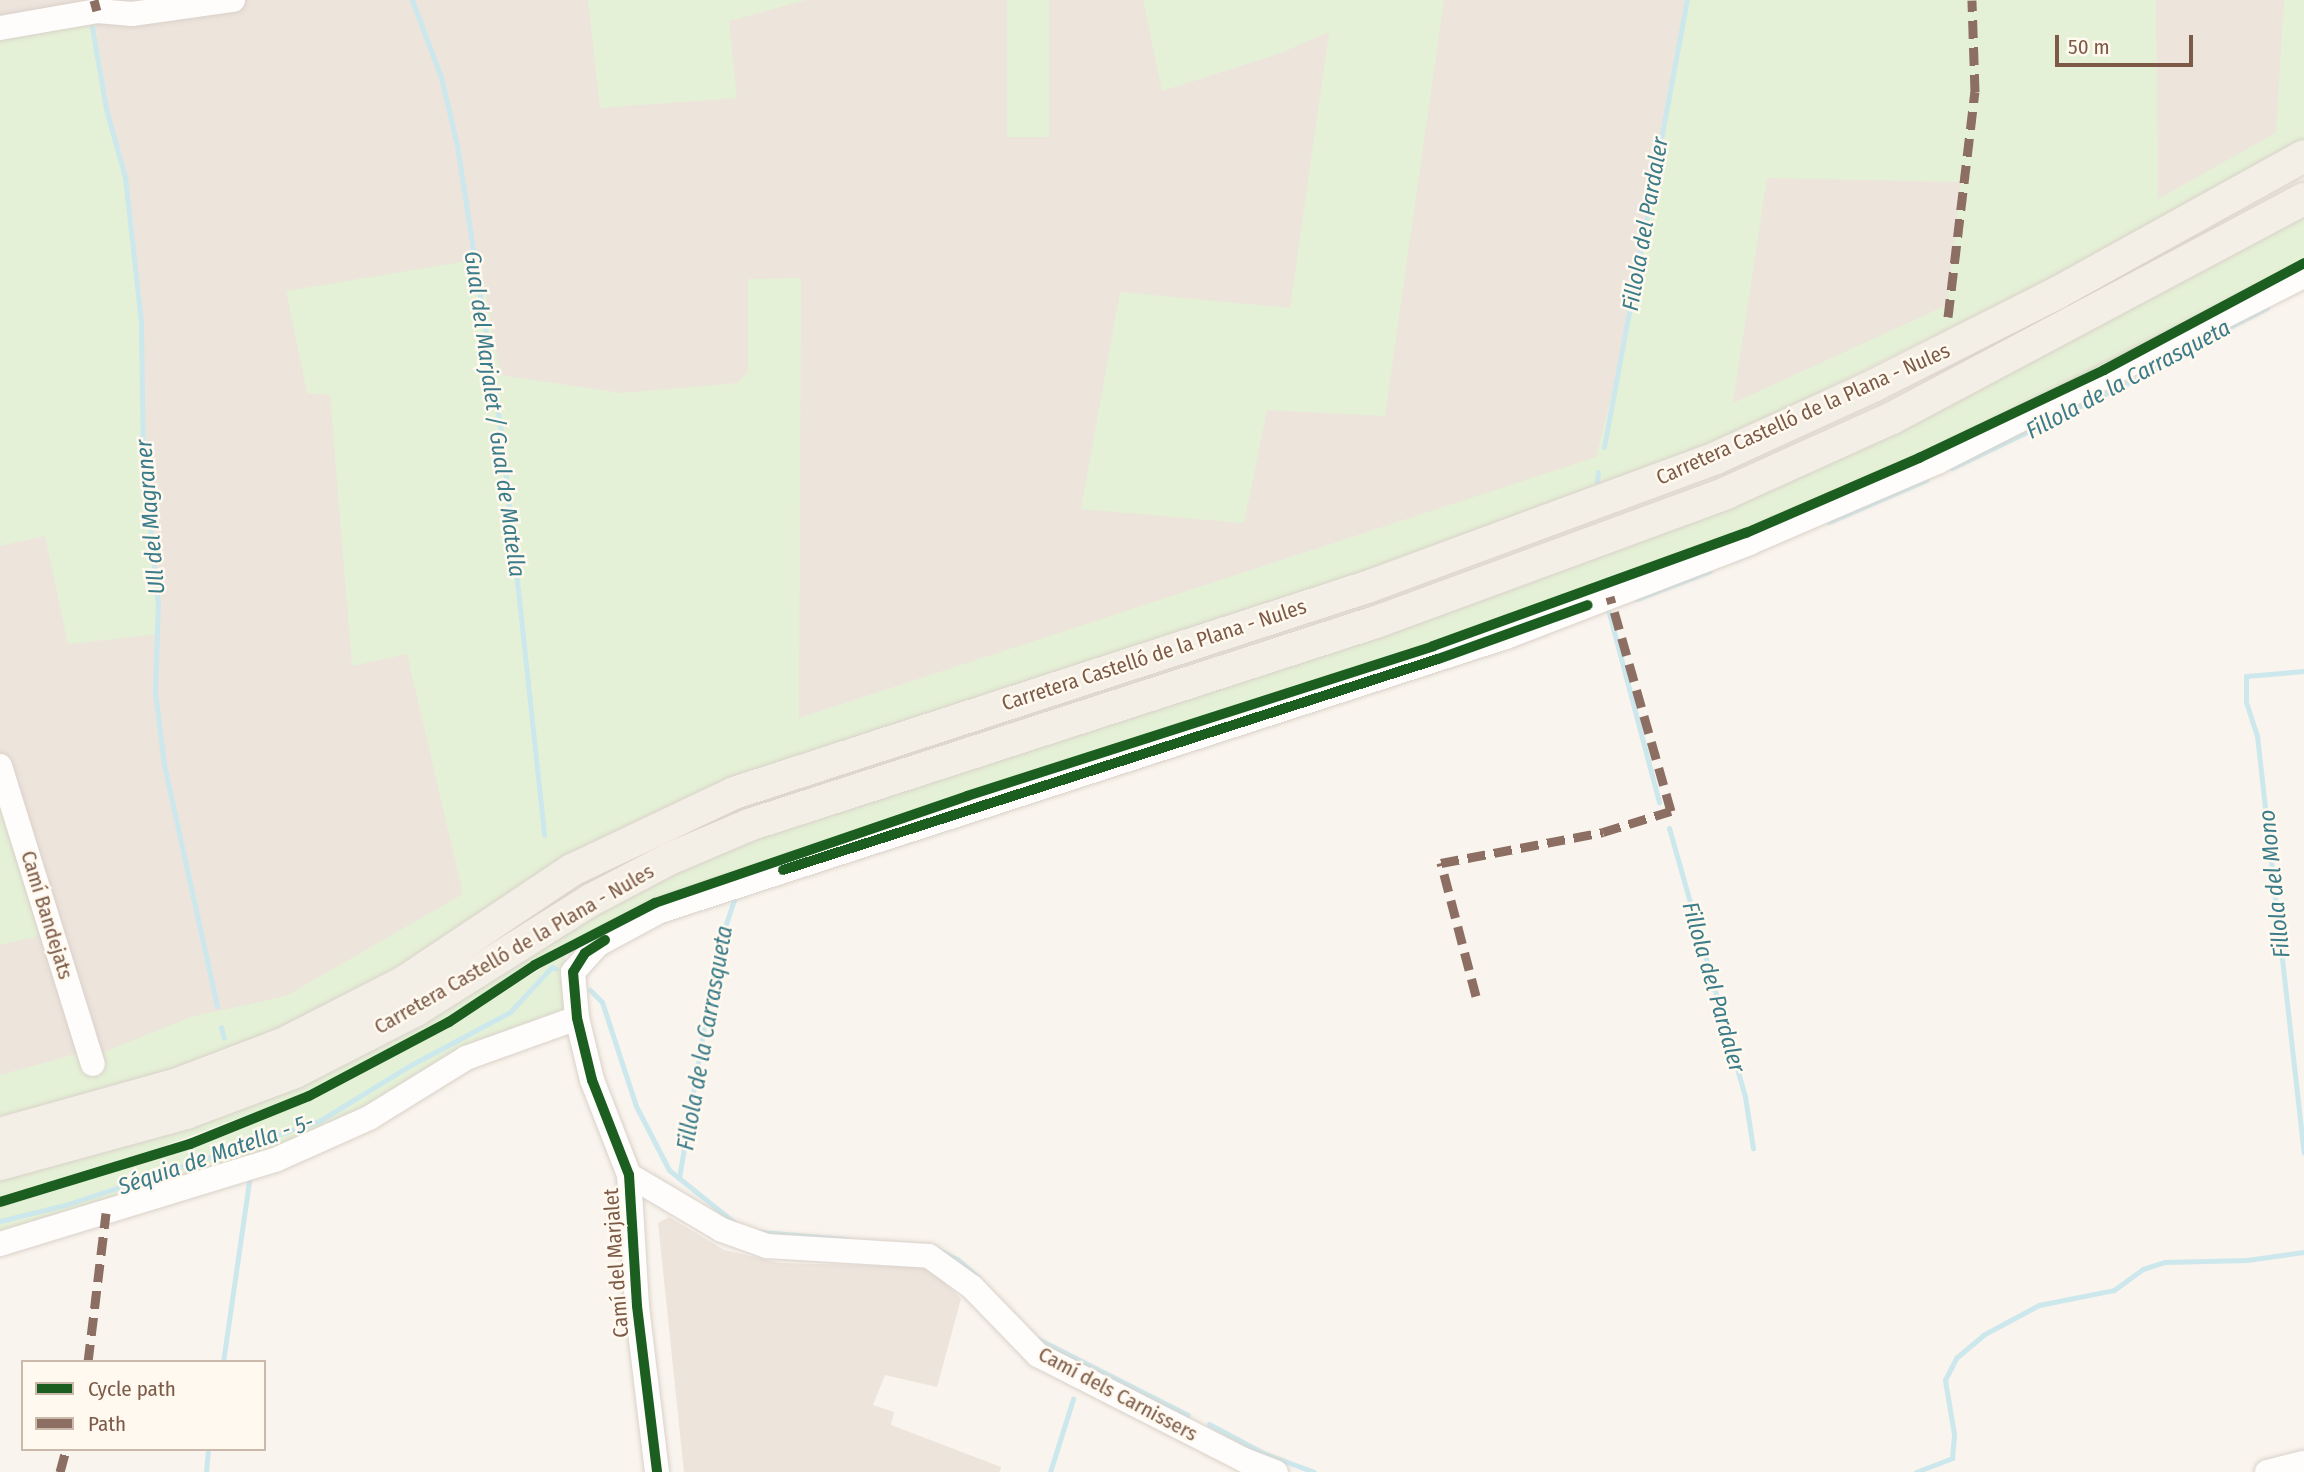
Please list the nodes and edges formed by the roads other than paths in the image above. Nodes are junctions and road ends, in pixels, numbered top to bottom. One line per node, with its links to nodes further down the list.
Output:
1 (233, 0): 2 (street)
2 (0, 28)
3 (2304, 156): 9 (main road, Carretera Castelló de la Plana - Nules)
4 (2304, 199): 10 (main road, Carretera Castelló de la Plana - Nules)
5 (2304, 276): 7 (street, Camí del Marjalet)
6 (0, 766): 8 (street, Camí Bandejats)
7 (577, 1018): 11 (street, Camí del Marjalet); 12 (street)
8 (93, 1064)
9 (0, 1134)
10 (0, 1164)
11 (629, 1175): 14 (street, Camí del Marjalet); 15 (street, Camí dels Carnissers)
12 (0, 1244)
13 (2304, 1463): 16 (street)
14 (657, 1472)
15 (1276, 1472)
16 (2267, 1472)

